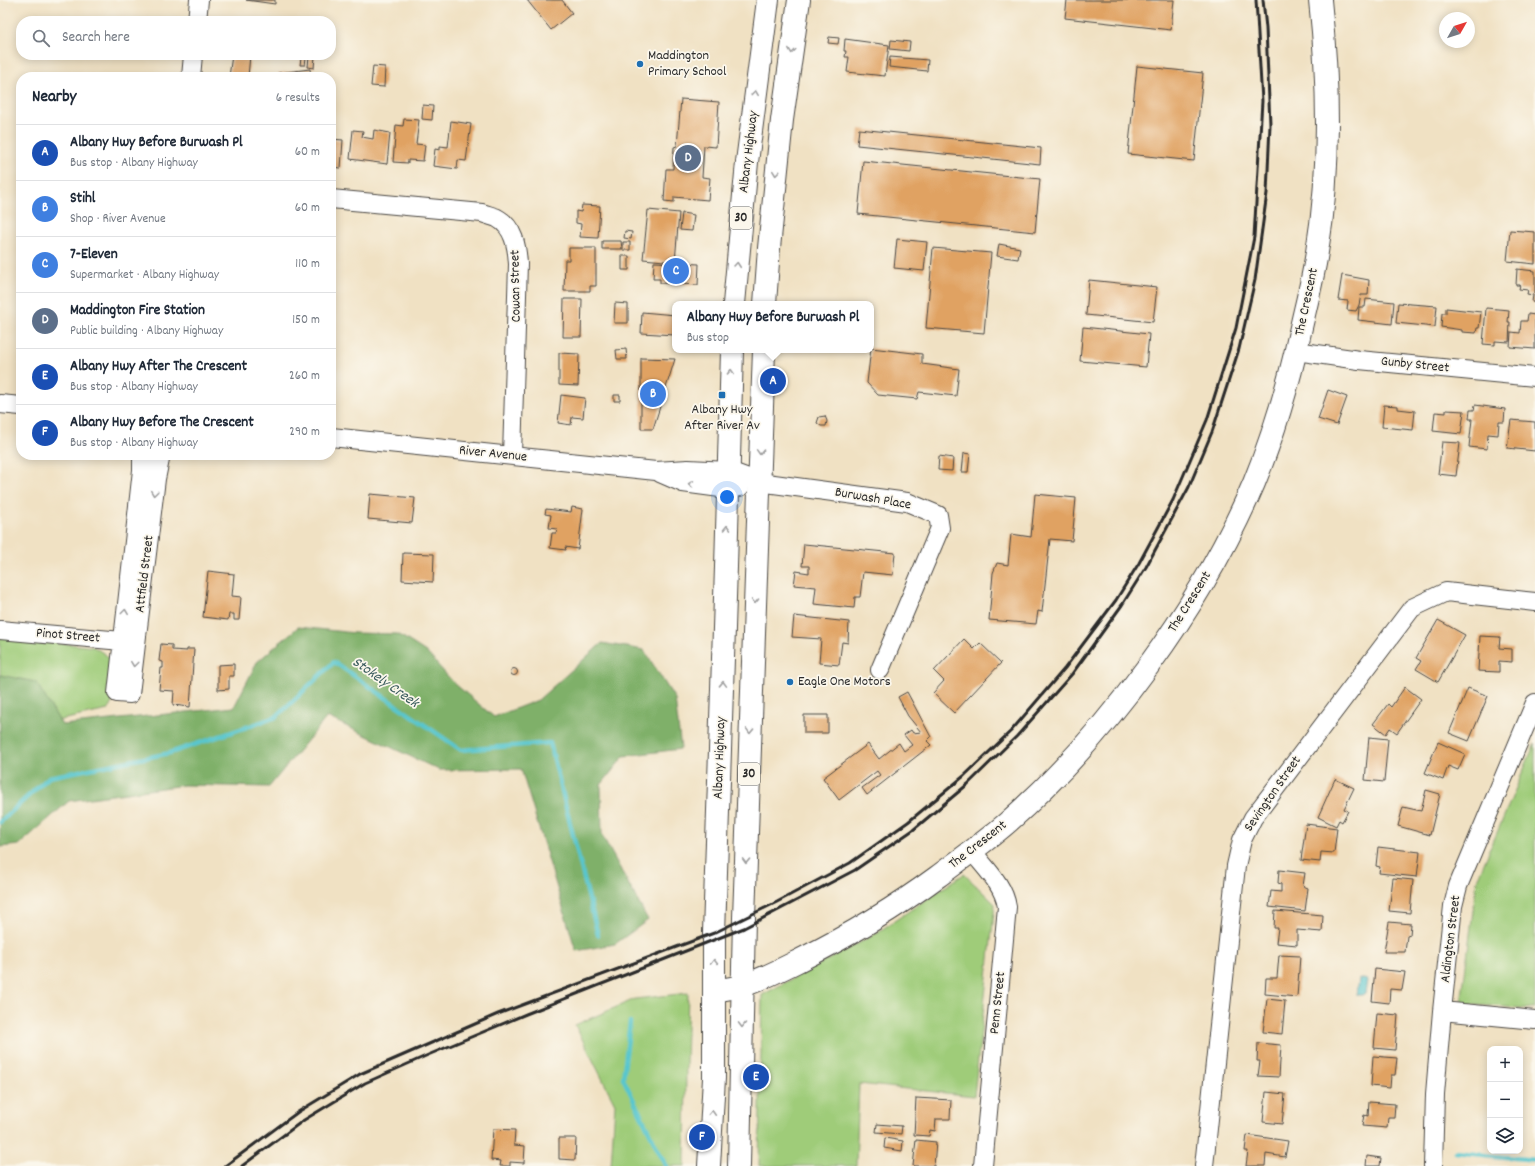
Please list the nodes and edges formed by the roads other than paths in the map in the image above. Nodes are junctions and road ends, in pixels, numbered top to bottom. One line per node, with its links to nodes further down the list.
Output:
1 (199, 0): 5 (street)
2 (768, 0): 8 (main road, Albany Highway / 30, one-way to 2)
3 (799, 0): 9 (main road, Albany Highway / 30, one-way to 9)
4 (1320, 0): 13 (main road, The Crescent)
5 (197, 16)
6 (193, 60): 7 (street)
7 (191, 72)
8 (751, 132): 9 (main road); 11 (main road, Albany Highway / 30, one-way to 8)
9 (781, 134): 12 (main road, Albany Highway / 30, one-way to 12)
10 (336, 199): 20 (street, Cowan Street)
11 (734, 301)
12 (765, 301)
13 (1296, 351): 16 (street, Gunby Street); 33 (main road, The Crescent)
14 (732, 353): 23 (main road, Albany Highway / 30, one-way to 14)
15 (764, 353): 24 (main road, Albany Highway / 30, one-way to 24)
16 (1535, 377)
17 (0, 404): 18 (street)
18 (16, 406)
19 (336, 437): 20 (street, River Avenue)
20 (512, 455): 23 (street, River Avenue)
21 (142, 460): 27 (street, Attfield Street, one-way to 21)
22 (160, 460): 27 (street, Attfield Street, one-way to 27)
23 (728, 480): 24 (street, River Avenue); 31 (main road, Albany Highway / 30, one-way to 23)
24 (759, 482): 28 (street, Burwash Place); 32 (main road, Albany Highway / 30, one-way to 32)
25 (1535, 602): 41 (street, Sevington Street)
26 (0, 630): 27 (street, Pinot Street)
27 (129, 642): 29 (street, Attfield Street)
28 (880, 670)
29 (123, 693)
30 (1535, 703): 36 (street, Aldington Street)
31 (718, 838): 32 (main road); 35 (main road, Albany Highway / 30, one-way to 31)
32 (747, 838): 34 (main road, Albany Highway / 30, one-way to 34)
33 (972, 851): 34 (main road, The Crescent); 40 (street, Penn Street)
34 (743, 986): 35 (main road, The Crescent); 39 (main road, Albany Highway / 30, one-way to 39)
35 (714, 992): 38 (main road, Albany Highway / 30, one-way to 35)
36 (1442, 1011): 37 (street); 42 (street, Aldington Street)
37 (1535, 1020)
38 (709, 1166)
39 (739, 1166)
40 (983, 1166)
41 (1204, 1166)
42 (1433, 1166)

